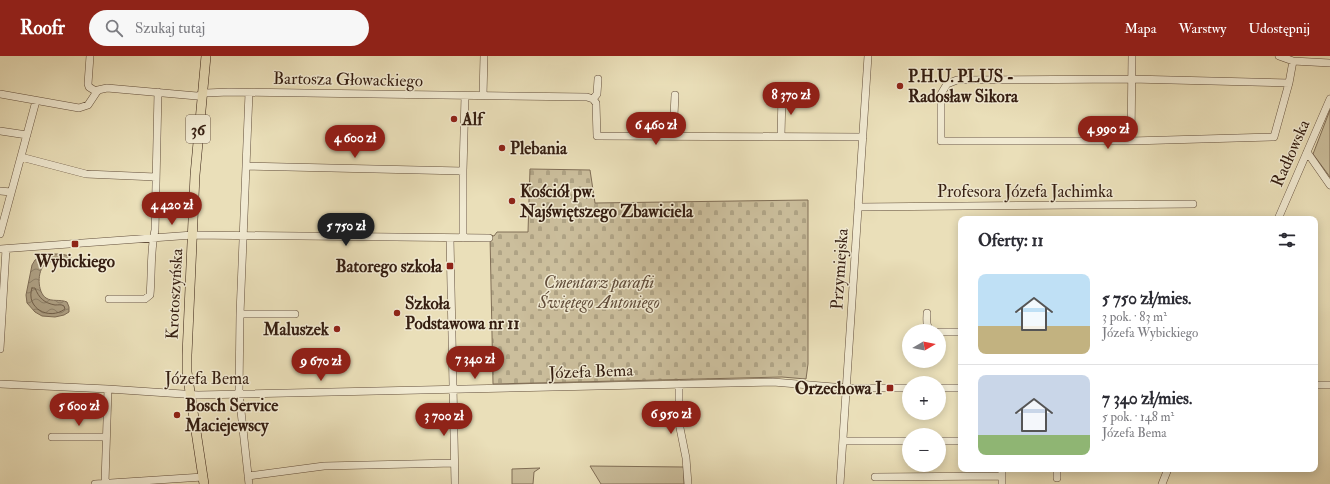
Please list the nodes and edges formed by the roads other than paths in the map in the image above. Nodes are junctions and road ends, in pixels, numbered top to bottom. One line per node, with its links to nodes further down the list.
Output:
1 (90, 56): 12 (street)
2 (206, 56): 16 (main road, Krotoszyńska / 36)
3 (484, 56): 20 (street)
4 (868, 56): 28 (street, Przymiejska)
5 (1132, 56): 10 (street)
6 (1279, 56): 7 (street)
7 (1293, 61): 8 (street); 11 (street)
8 (1330, 63)
9 (598, 79): 21 (street)
10 (1131, 79): 11 (street); 29 (street); 29 (street)
11 (1288, 83): 29 (street)
12 (96, 92): 13 (street, Bartosza Głowackiego); 23 (street)
13 (158, 92): 16 (street, Bartosza Głowackiego); 34 (street)
14 (249, 93): 16 (street, Bartosza Głowackiego); 19 (street, Bartosza Głowackiego); 32 (street)
15 (0, 94): 23 (street)
16 (202, 94): 42 (main road, Krotoszyńska / 36)
17 (675, 95): 26 (street)
18 (782, 95): 27 (street)
19 (465, 96): 20 (street, Bartosza Głowackiego); 33 (street)
20 (483, 96): 21 (street, Bartosza Głowackiego)
21 (593, 99): 26 (street)
22 (1330, 99): 30 (street, Radłowska)
23 (36, 101): 25 (street)
24 (0, 131): 25 (street)
25 (27, 135): 31 (street)
26 (673, 136): 27 (street)
27 (782, 136): 28 (street)
28 (863, 137): 39 (street, Przymiejska)
29 (1131, 141)
30 (1307, 152): 35 (street); 40 (street, Radłowska)
31 (21, 157): 34 (street); 37 (street)
32 (246, 166): 33 (street); 43 (street)
33 (463, 171): 46 (street)
34 (156, 177): 44 (street)
35 (1330, 185)
36 (0, 191): 37 (street)
37 (11, 192): 41 (street)
38 (1193, 204): 39 (street, Profesora Józefa Jachimka)
39 (858, 207): 62 (street, Przymiejska)
40 (1279, 216)
41 (0, 234)
42 (193, 235): 43 (street); 44 (street); 68 (main road, Krotoszyńska / 36)
43 (243, 236): 45 (street); 51 (street)
44 (153, 237): 48 (street); 49 (street)
45 (450, 238): 46 (street); 66 (street)
46 (463, 238): 47 (street)
47 (489, 238)
48 (3, 249): 56 (street)
49 (108, 299)
50 (927, 313): 53 (street)
51 (240, 314): 52 (street); 67 (street)
52 (295, 314)
53 (927, 324)
54 (946, 332): 55 (street)
55 (958, 332)
56 (0, 349)
57 (0, 384): 61 (street, Józefa Bema)
58 (679, 384): 62 (street, Józefa Bema); 66 (street, Józefa Bema); 87 (street)
59 (1318, 385): 60 (street)
60 (1330, 385)
61 (108, 388): 68 (street, Józefa Bema); 70 (street)
62 (846, 388): 63 (street, Józefa Bema); 71 (street, Przymiejska)
63 (902, 388)
64 (946, 388): 65 (street)
65 (958, 388)
66 (452, 390): 67 (street, Józefa Bema); 75 (street)
67 (239, 394): 68 (street, Józefa Bema); 82 (street)
68 (191, 395): 81 (main road, Krotoszyńska / 36)
69 (52, 437): 70 (street)
70 (106, 437): 83 (street)
71 (844, 441): 72 (street); 88 (street, Przymiejska)
72 (902, 441)
73 (946, 441): 74 (street)
74 (958, 441)
75 (454, 463): 82 (street); 86 (street)
76 (1057, 472): 80 (street)
77 (1167, 472): 89 (street)
78 (874, 476): 79 (street)
79 (1002, 476)
80 (1057, 478)
81 (203, 480): 84 (street)
82 (249, 480)
83 (105, 483): 84 (street); 85 (street)
84 (127, 483)
85 (95, 484)
86 (455, 484)
87 (688, 484)
88 (840, 484)
89 (1162, 484)

